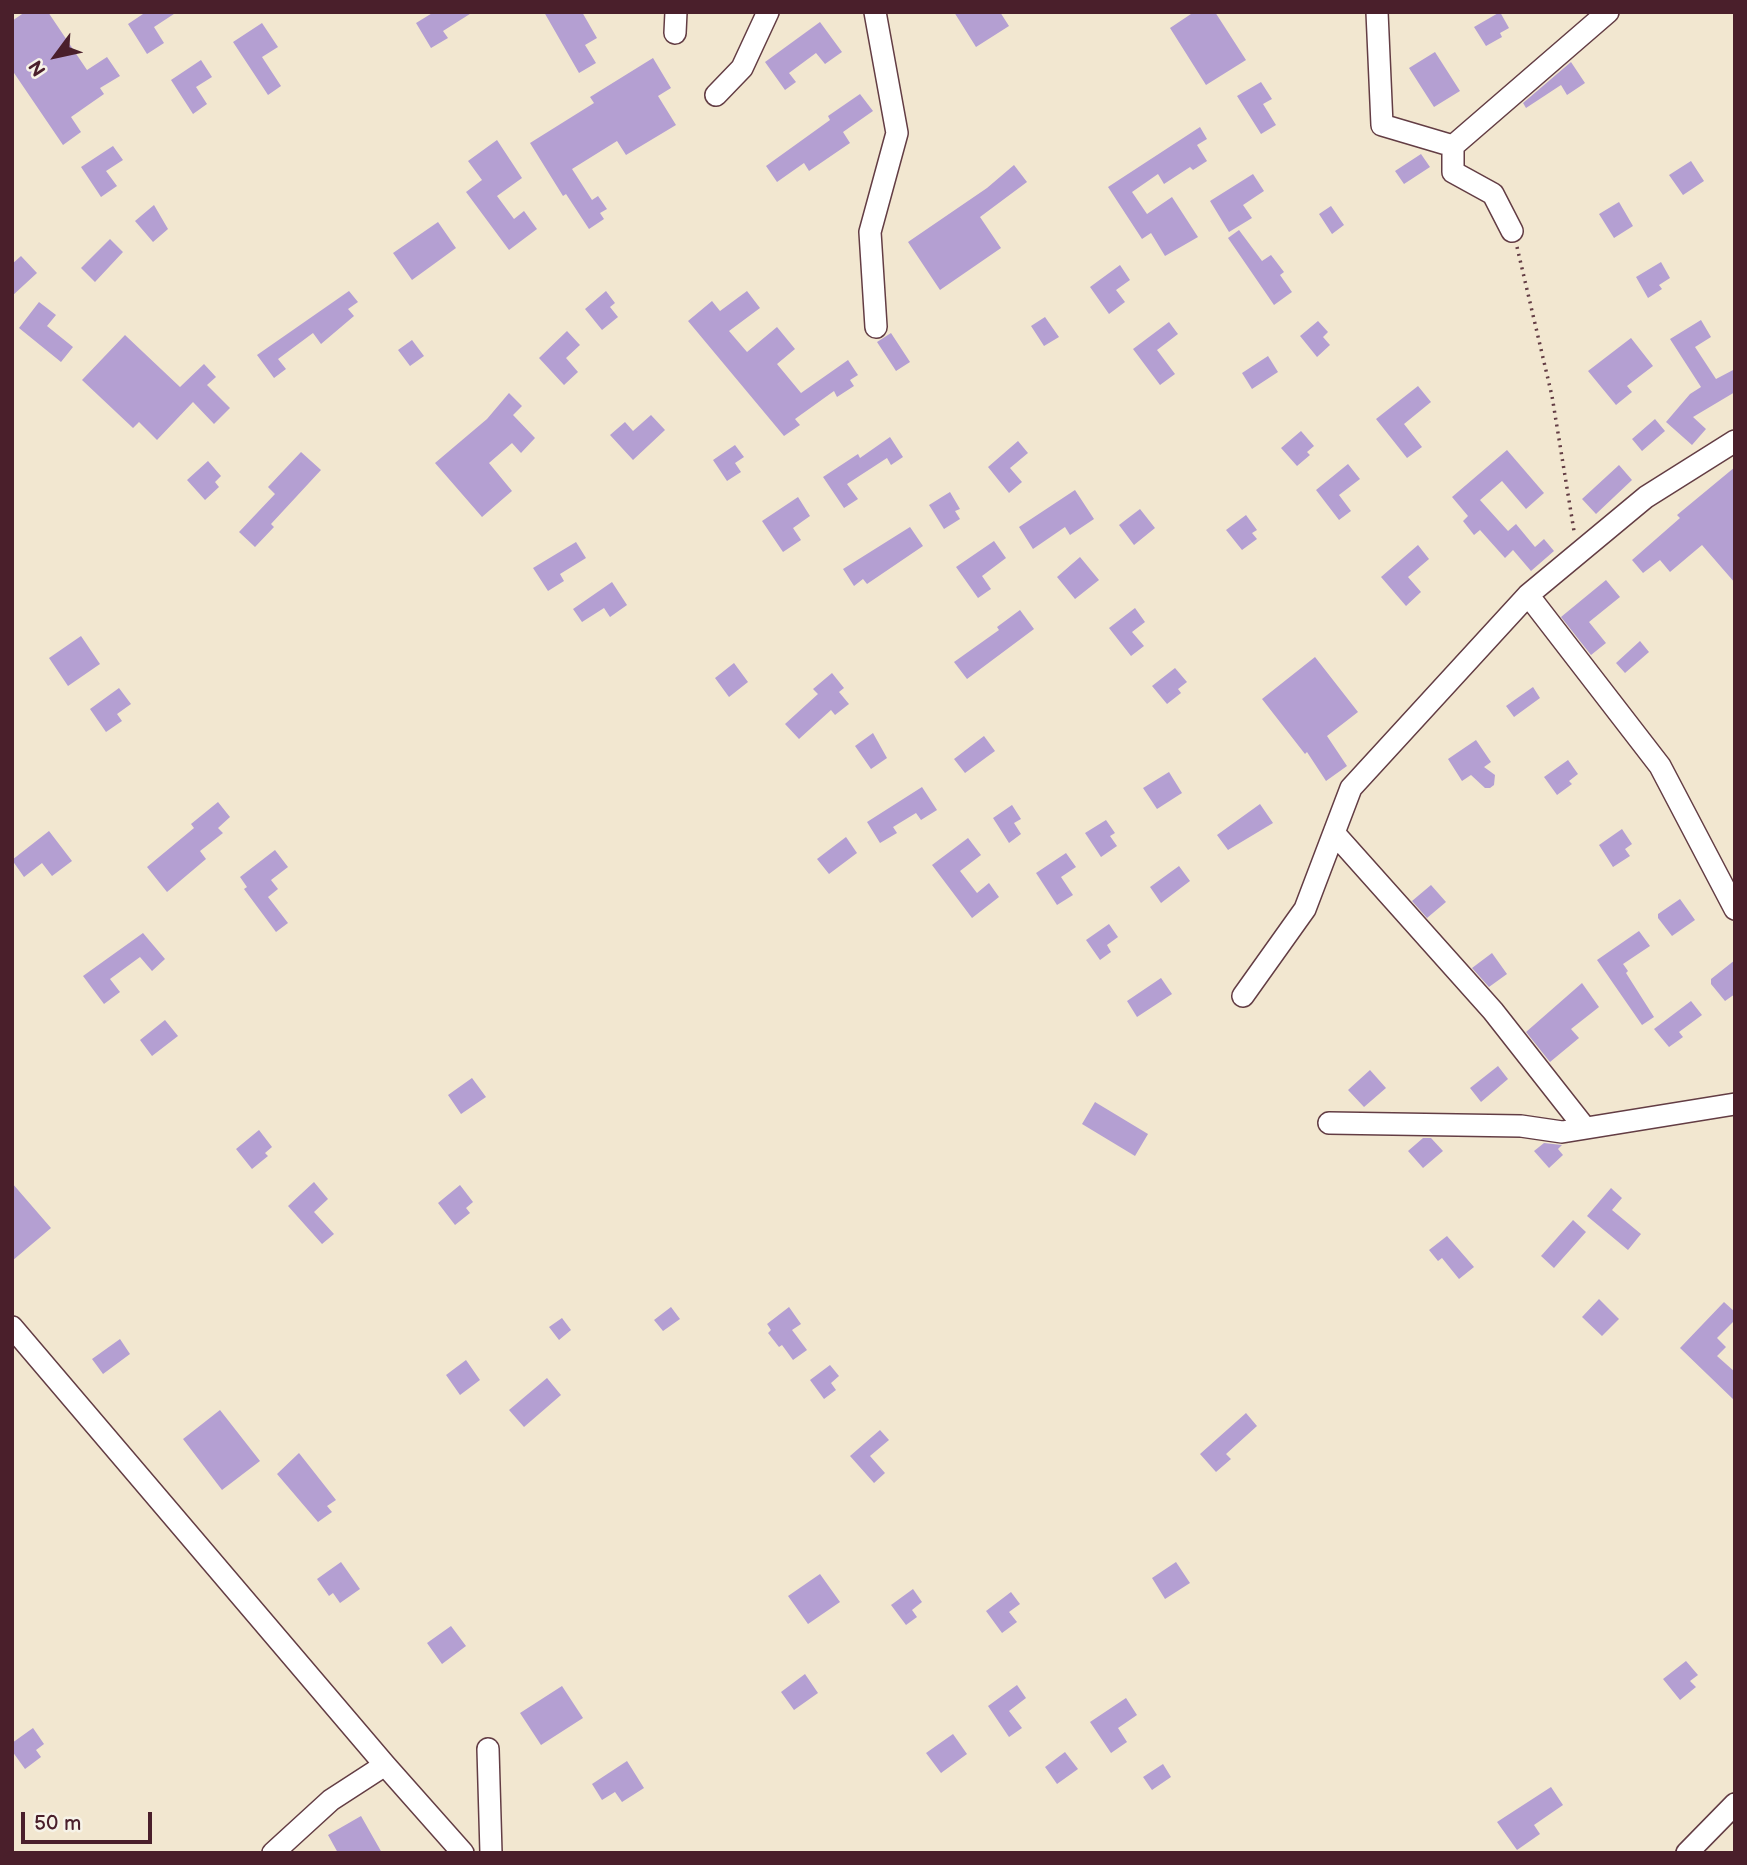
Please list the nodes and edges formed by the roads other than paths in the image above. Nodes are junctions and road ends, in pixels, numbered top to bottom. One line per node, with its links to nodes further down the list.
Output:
1 (768, 12): 5 (street)
2 (875, 12): 8 (street)
3 (1377, 12): 6 (street)
4 (1608, 12): 6 (street)
5 (716, 95)
6 (1453, 146): 7 (street)
7 (1512, 231)
8 (876, 327)
9 (1735, 441): 10 (street)
10 (1528, 595): 11 (street); 12 (street)
11 (1334, 833): 13 (street); 16 (street)
12 (1735, 909)
13 (1243, 996)
14 (1735, 1104): 16 (street)
15 (1329, 1123): 16 (street)
16 (1585, 1128)
17 (12, 1327): 19 (street)
18 (488, 1749): 23 (street)
19 (385, 1765): 21 (street); 22 (street)
20 (1735, 1804): 24 (street)
21 (273, 1853)
22 (463, 1853)
23 (491, 1853)
24 (1687, 1853)

